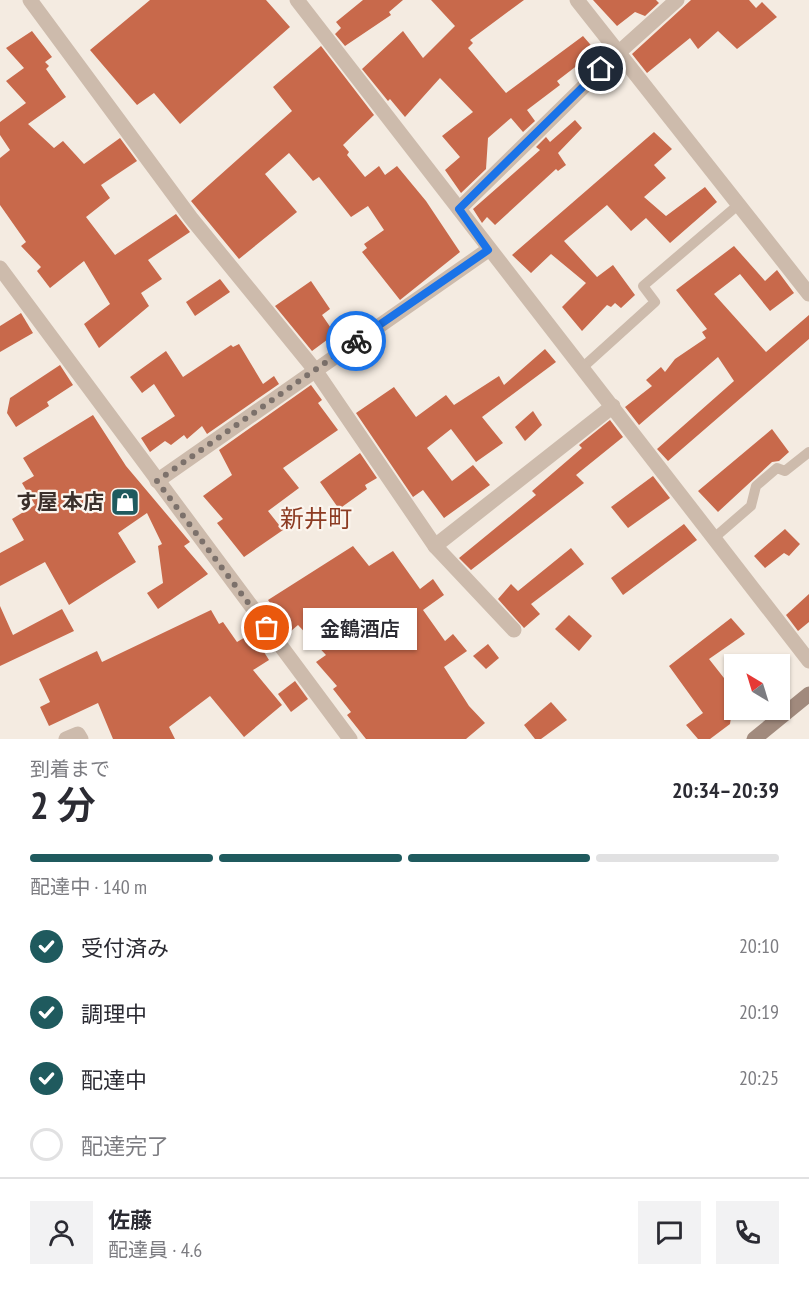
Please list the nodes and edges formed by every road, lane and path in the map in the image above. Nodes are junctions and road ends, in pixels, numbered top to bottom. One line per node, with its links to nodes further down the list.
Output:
1 (30, 0): 12 (street)
2 (297, 0): 7 (street)
3 (577, 0): 5 (street)
4 (677, 0): 5 (street)
5 (617, 54): 6 (street); 7 (street)
6 (738, 206): 10 (street); 11 (lane)
7 (459, 209): 8 (street)
8 (488, 250): 11 (street); 12 (street)
9 (0, 268): 15 (street)
10 (809, 294)
11 (582, 368): 13 (street)
12 (315, 370): 15 (street); 17 (street)
13 (613, 406): 16 (street); 17 (street)
14 (809, 452): 16 (lane)
15 (157, 481): 23 (street)
16 (714, 538): 19 (street)
17 (435, 546): 18 (street)
18 (514, 630)
19 (809, 661)
20 (809, 694): 24 (main road)
21 (66, 739): 22 (street)
22 (81, 739)
23 (350, 739)
24 (754, 739)

